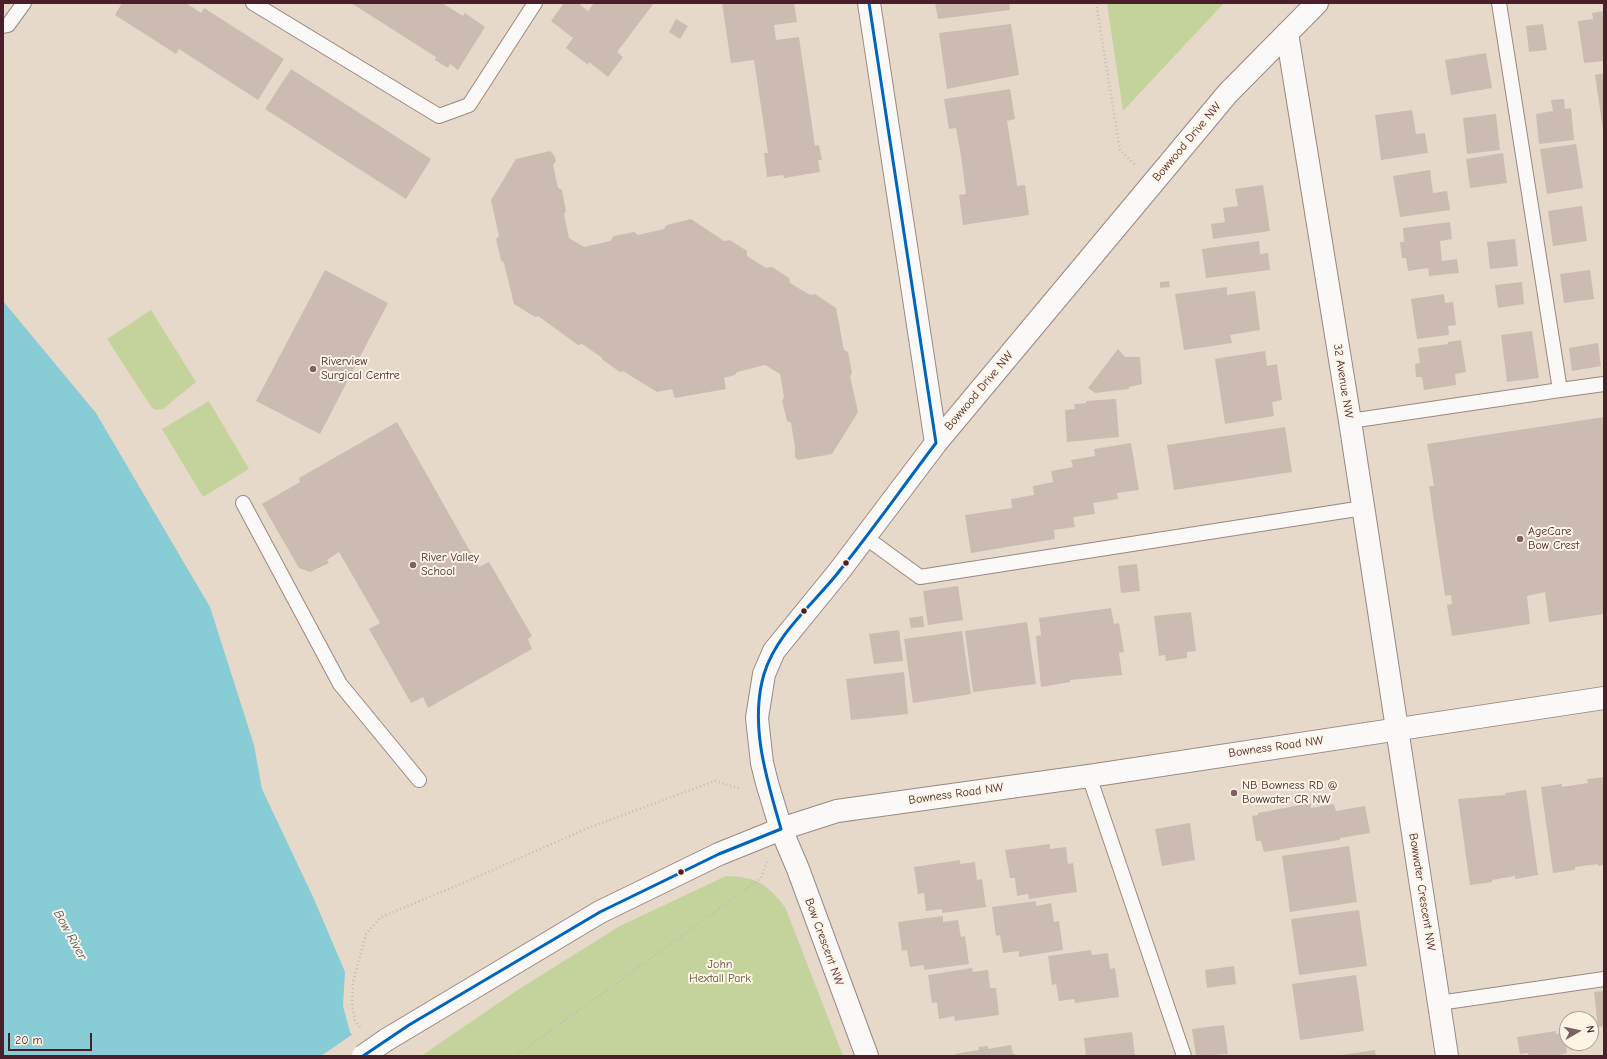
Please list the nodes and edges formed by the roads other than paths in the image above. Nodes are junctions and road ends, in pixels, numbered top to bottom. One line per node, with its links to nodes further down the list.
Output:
1 (24, 3): 7 (lane)
2 (252, 3): 3 (lane)
3 (535, 3)
4 (869, 3): 12 (street)
5 (1317, 3): 8 (street, Bowwood Drive NW)
6 (1499, 3): 10 (lane)
7 (3, 26)
8 (1287, 33): 11 (street, 32 Avenue NW); 12 (street, Bowwood Drive NW)
9 (1604, 384): 10 (lane)
10 (1560, 390): 11 (lane)
11 (1350, 421): 14 (street, 32 Avenue NW)
12 (936, 443): 15 (street, Bowwood Drive NW)
13 (243, 503): 19 (lane)
14 (1363, 508): 15 (lane); 17 (street, 32 Avenue NW)
15 (865, 537): 20 (street, Bowwood Drive NW)
16 (1604, 698): 17 (street, Bowness Road NW)
17 (1397, 729): 18 (street, Bowness Road NW); 22 (street, Bowwater Crescent NW)
18 (1089, 776): 20 (street, Bowness Road NW); 25 (lane)
19 (419, 780)
20 (781, 828): 23 (street, Bowness Road NW, bridge); 24 (street, Bow Crescent NW)
21 (1604, 979): 22 (lane)
22 (1439, 1003): 26 (street, Bowwater Crescent NW)
23 (363, 1056)
24 (866, 1056)
25 (1184, 1056)
26 (1447, 1056)

